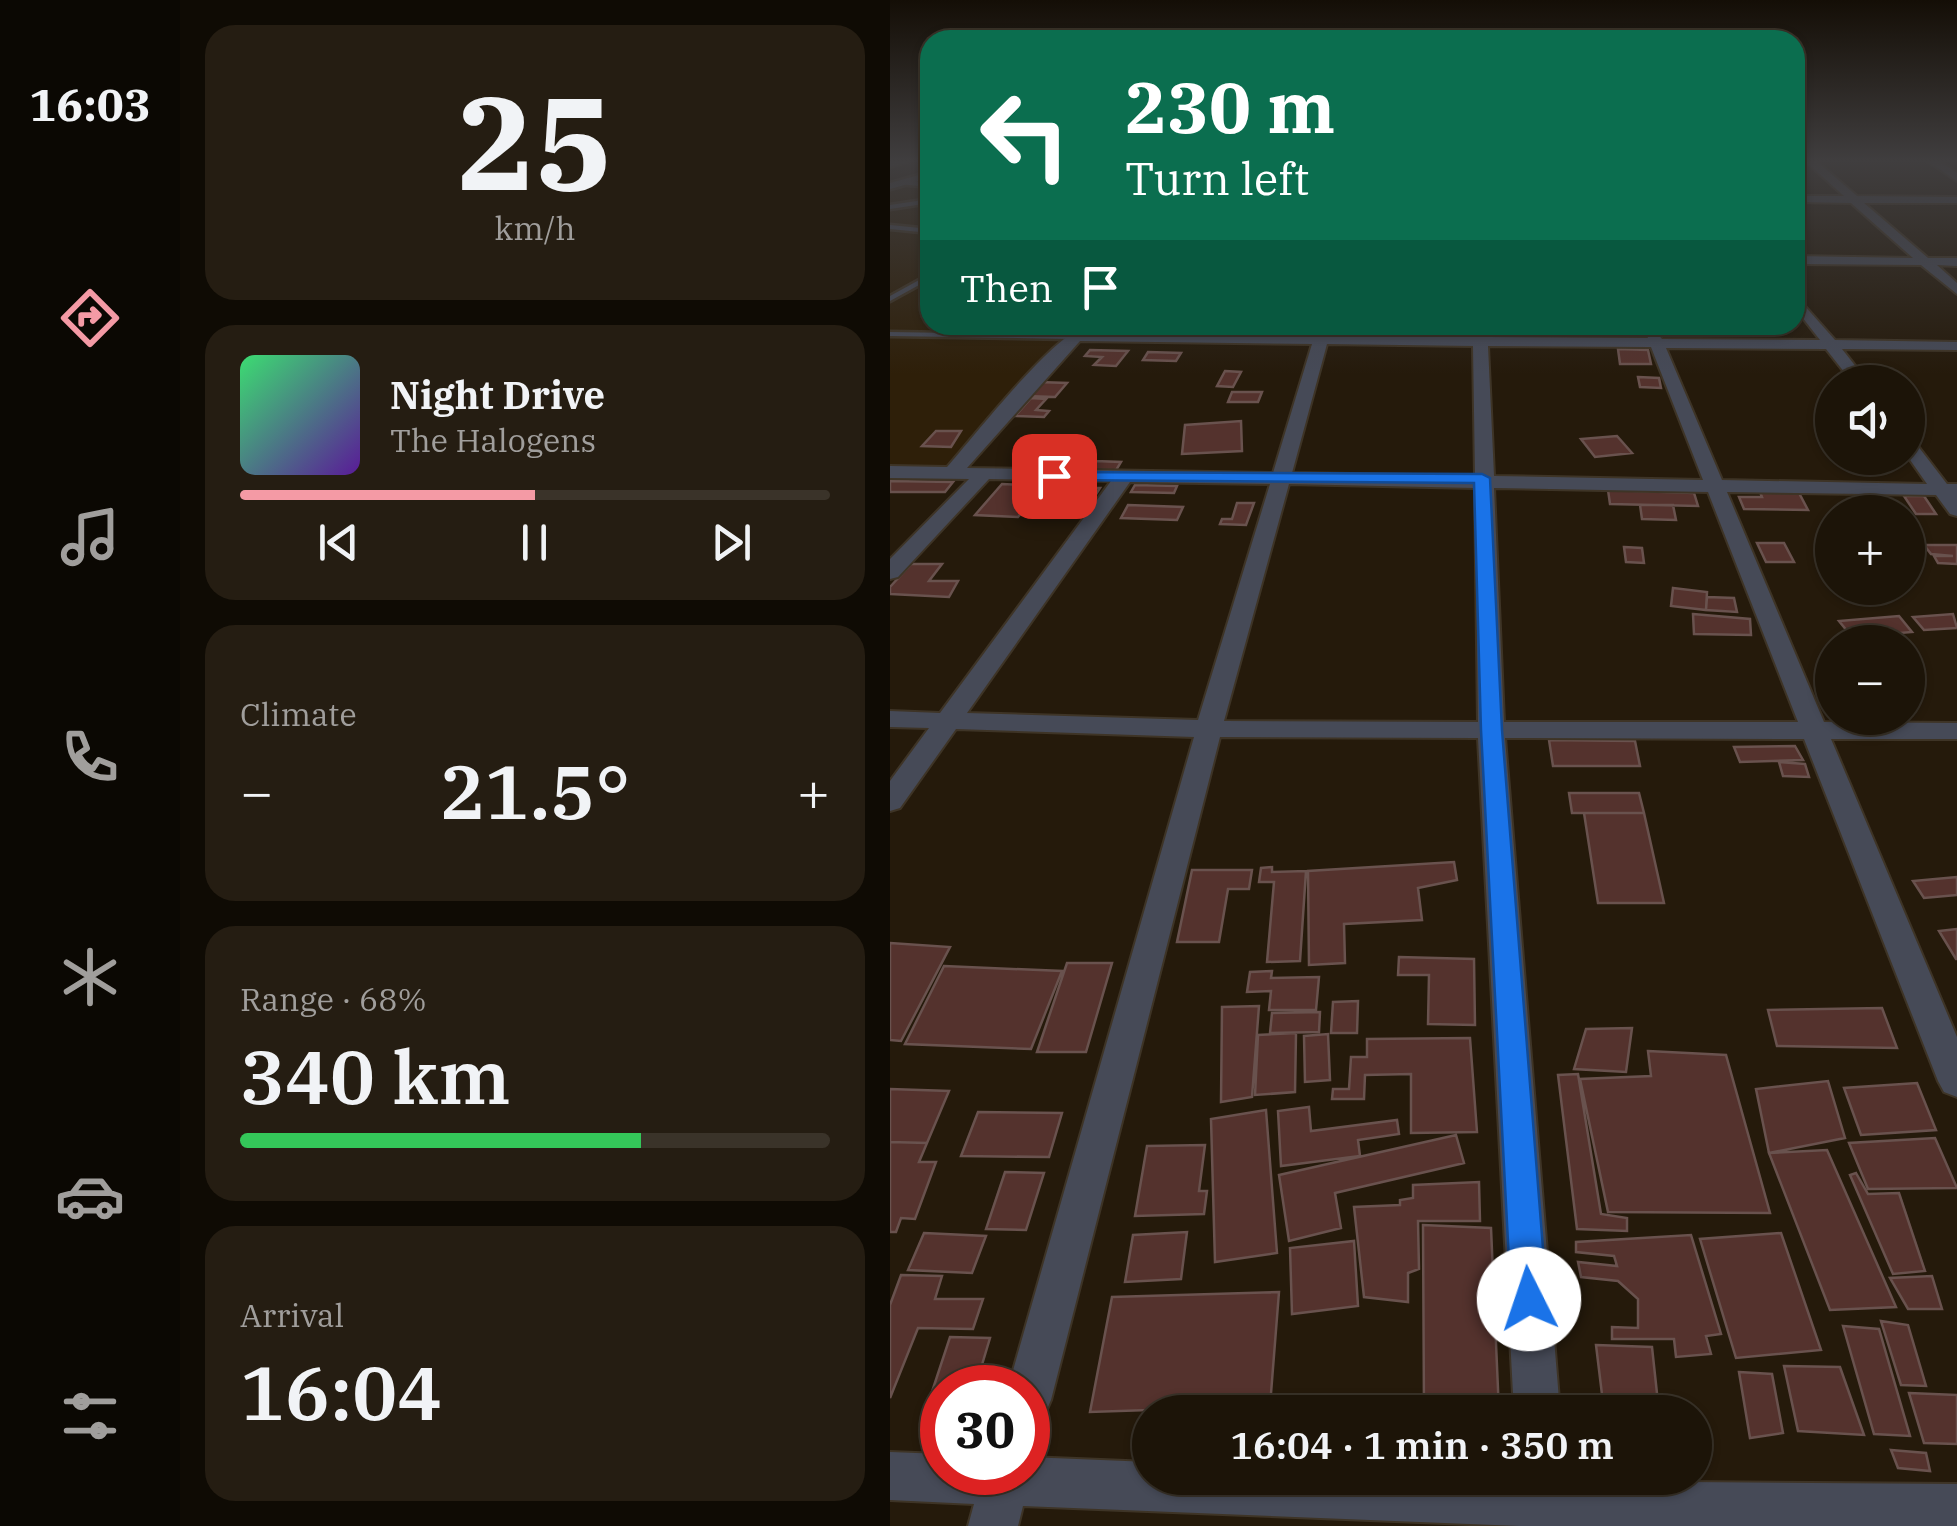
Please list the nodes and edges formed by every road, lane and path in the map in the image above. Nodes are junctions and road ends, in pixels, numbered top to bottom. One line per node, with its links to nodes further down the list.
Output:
1 (1890, 231): 3 (street)
2 (1805, 260): 3 (street)
3 (1924, 262): 4 (street); 6 (street)
4 (1957, 262)
5 (920, 282): 7 (lane)
6 (1957, 290)
7 (890, 299)
8 (1805, 312): 19 (street)
9 (890, 334): 10 (lane)
10 (920, 335)
11 (936, 335): 18 (lane)
12 (1076, 335): 18 (street)
13 (1198, 335): 18 (street)
14 (1322, 335): 27 (street)
15 (1480, 335): 28 (street)
16 (1654, 335): 29 (street)
17 (1670, 335): 19 (street)
18 (1072, 338): 24 (street)
19 (1831, 345): 20 (street); 21 (street)
20 (1957, 346)
21 (1847, 365)
22 (1925, 463): 30 (street)
23 (890, 472): 24 (street)
24 (952, 473): 25 (street)
25 (983, 475): 26 (street); 32 (street)
26 (1124, 476): 27 (street); 34 (street)
27 (1280, 477): 28 (street); 35 (street)
28 (1482, 478): 29 (street); 37 (street)
29 (1714, 485): 30 (street); 36 (street)
30 (1949, 489): 31 (street)
31 (1957, 510)
32 (890, 572)
33 (890, 719): 34 (street)
34 (949, 720): 35 (street); 39 (street)
35 (1209, 729): 37 (street); 41 (street)
36 (1812, 729): 37 (street); 38 (street); 40 (street)
37 (1492, 730): 42 (street)
38 (1957, 730)
39 (890, 801)
40 (1957, 1081)
41 (1037, 1365)
42 (1535, 1395)
43 (890, 1476): 44 (street)
44 (920, 1481)
45 (1050, 1494): 46 (street)
46 (1542, 1502): 47 (street)
47 (1957, 1509)

